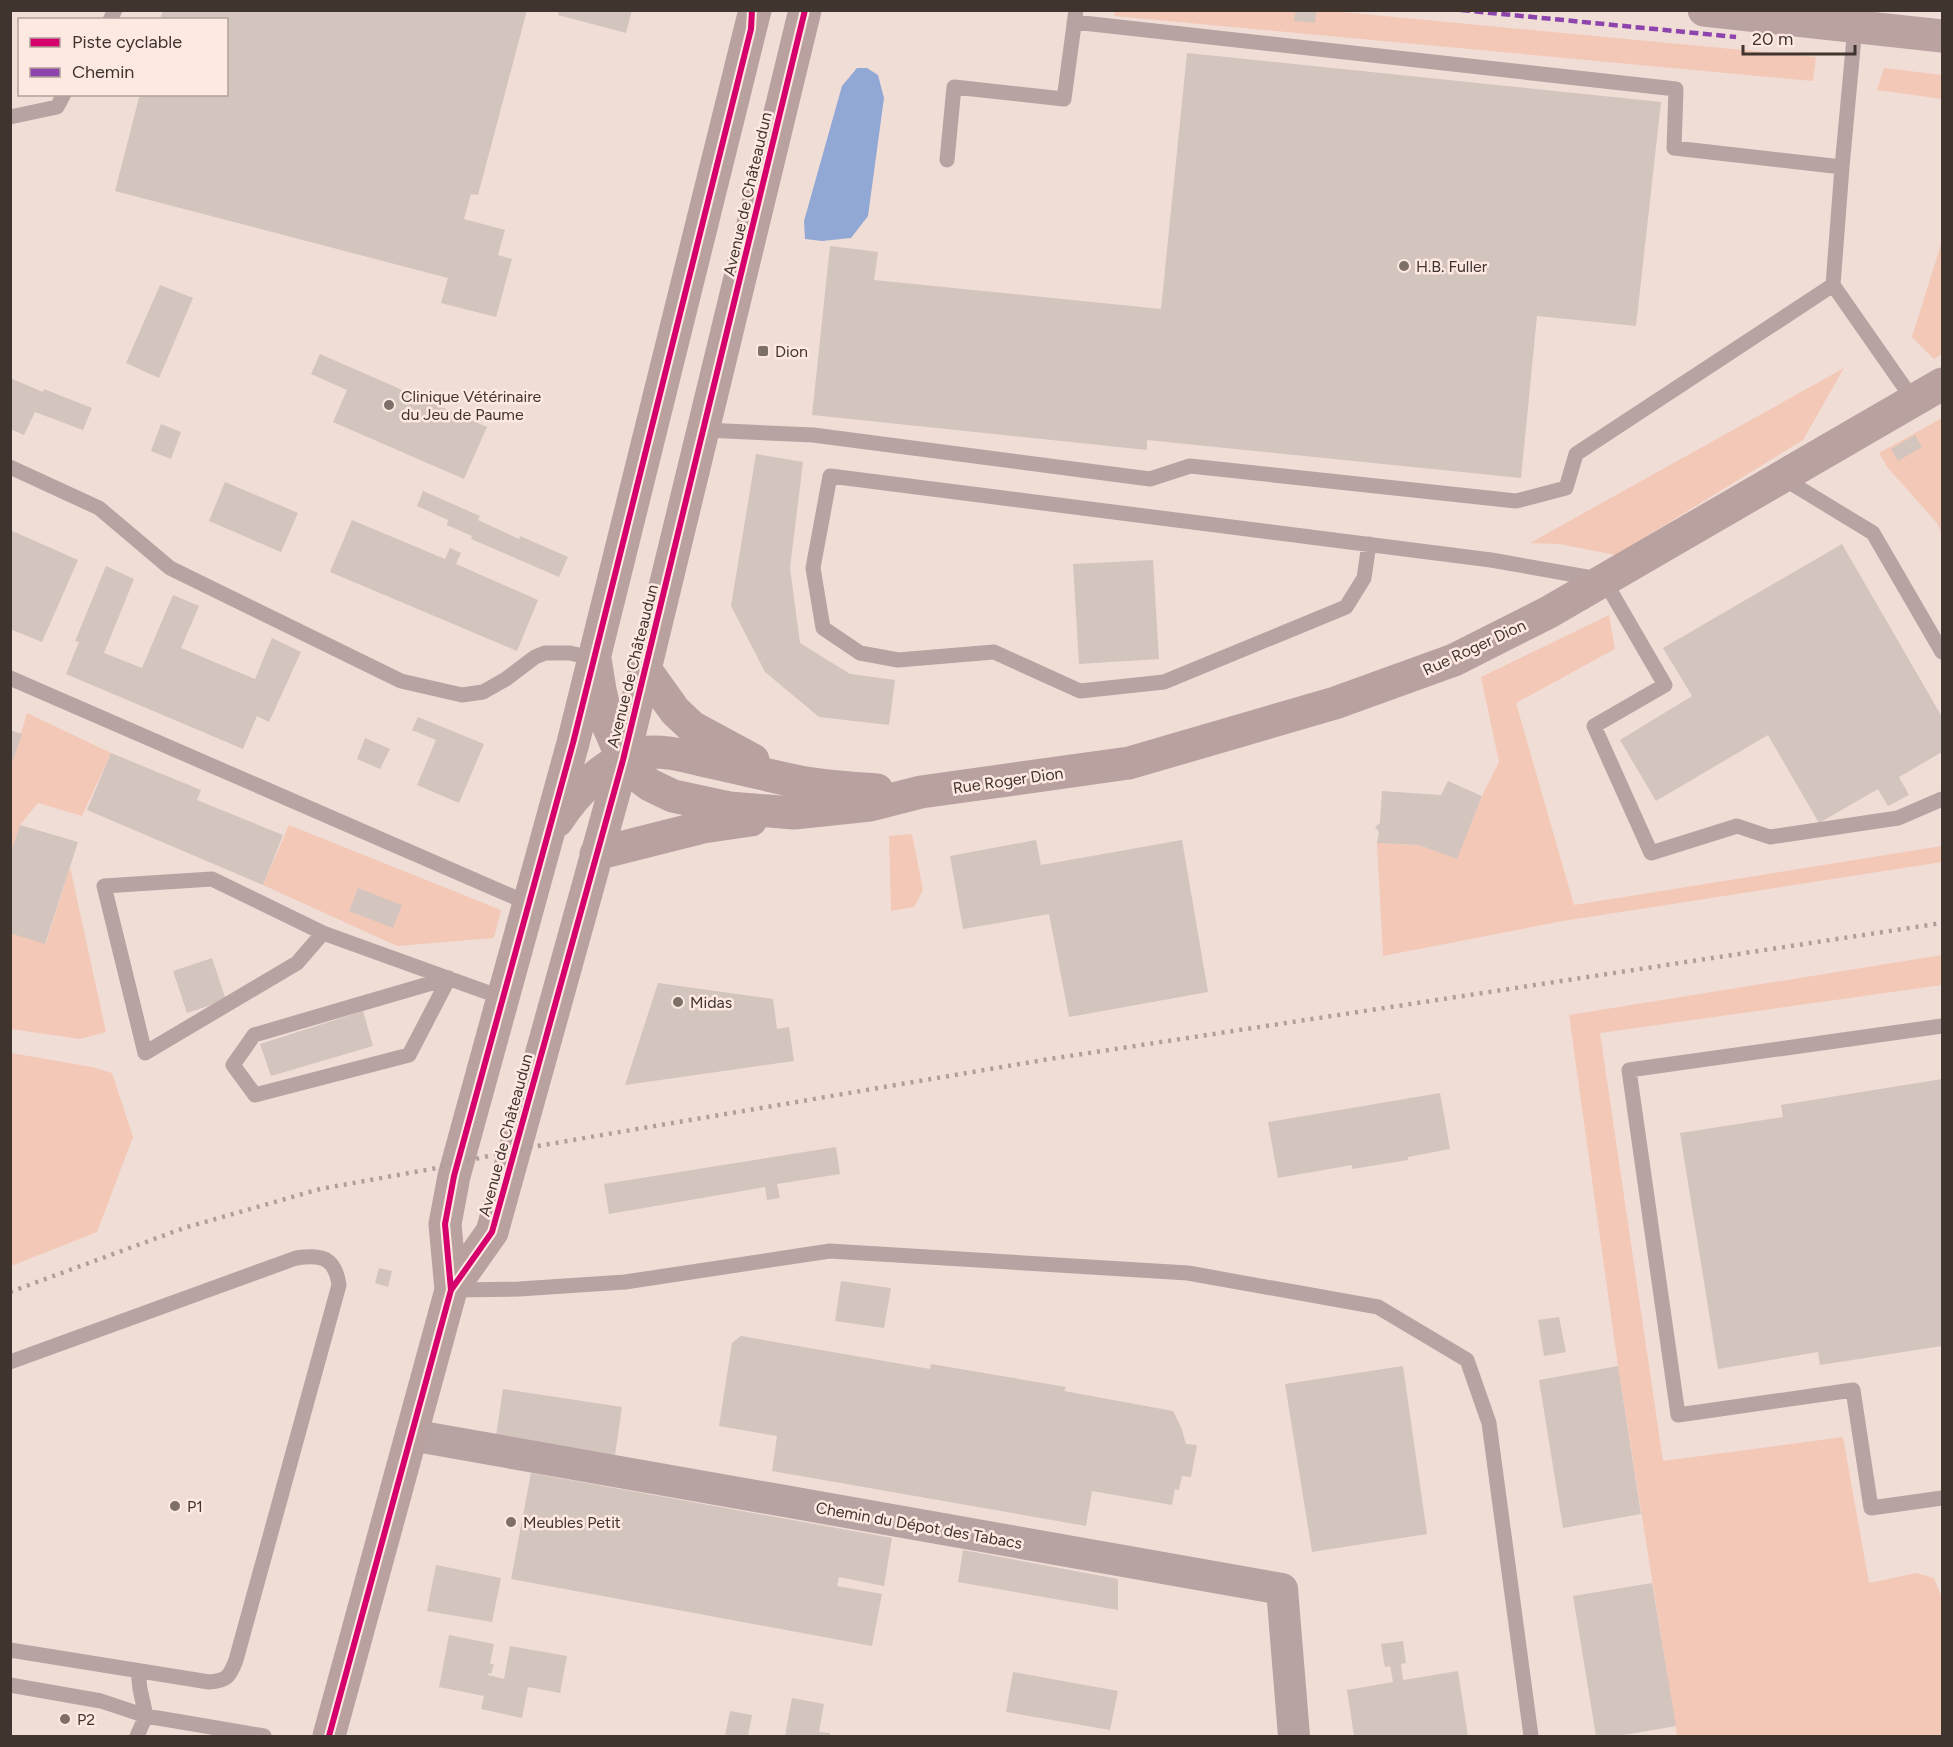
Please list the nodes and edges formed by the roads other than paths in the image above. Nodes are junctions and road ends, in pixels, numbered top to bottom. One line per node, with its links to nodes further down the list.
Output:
1 (755, 10): 20 (main road)
2 (1704, 10): 5 (main road)
3 (1075, 16): 9 (lane); 10 (lane)
4 (808, 18): 14 (main road, Avenue de Châteaudun)
5 (1855, 27): 6 (main road); 10 (lane)
6 (1942, 36)
7 (63, 96): 8 (lane)
8 (10, 117)
9 (948, 160)
10 (1842, 167): 11 (lane)
11 (1833, 285): 13 (lane); 14 (lane)
12 (1942, 384): 13 (main road, Rue Roger Dion)
13 (1914, 401): 16 (main road, Rue Roger Dion)
14 (704, 430): 21 (main road, Avenue de Châteaudun)
15 (10, 467): 20 (lane)
16 (1781, 477): 18 (main road, Rue Roger Dion); 19 (lane)
17 (1369, 544): 17 (lane); 18 (lane)
18 (1604, 580): 24 (main road, Rue Roger Dion); 25 (lane)
19 (1942, 652)
20 (595, 659): 23 (main road); 26 (main road)
21 (645, 669): 23 (main road, Avenue de Châteaudun); 24 (main road)
22 (10, 678): 28 (lane)
23 (623, 760): 24 (main road, Rue Roger Dion); 26 (main road, Rue Roger Dion); 27 (main road, Avenue de Châteaudun)
24 (796, 797): 27 (main road)
25 (1942, 799)
26 (550, 831): 28 (main road)
27 (596, 854): 33 (main road, Avenue de Châteaudun)
28 (530, 904): 31 (main road)
29 (323, 933): 29 (lane); 30 (lane)
30 (448, 978): 30 (lane); 31 (lane)
31 (503, 998): 33 (main road)
32 (1942, 1026): 36 (lane)
33 (451, 1290): 35 (main road); 45 (lane)
34 (10, 1362): 38 (lane)
35 (411, 1435): 43 (main road); 44 (street, Chemin du Dépot des Tabacs)
36 (1942, 1498)
37 (10, 1650): 38 (lane)
38 (138, 1671): 40 (lane)
39 (10, 1685): 40 (lane)
40 (146, 1716): 41 (lane); 42 (lane)
41 (137, 1737)
42 (264, 1737)
43 (329, 1737)
44 (1294, 1737)
45 (1531, 1737)

